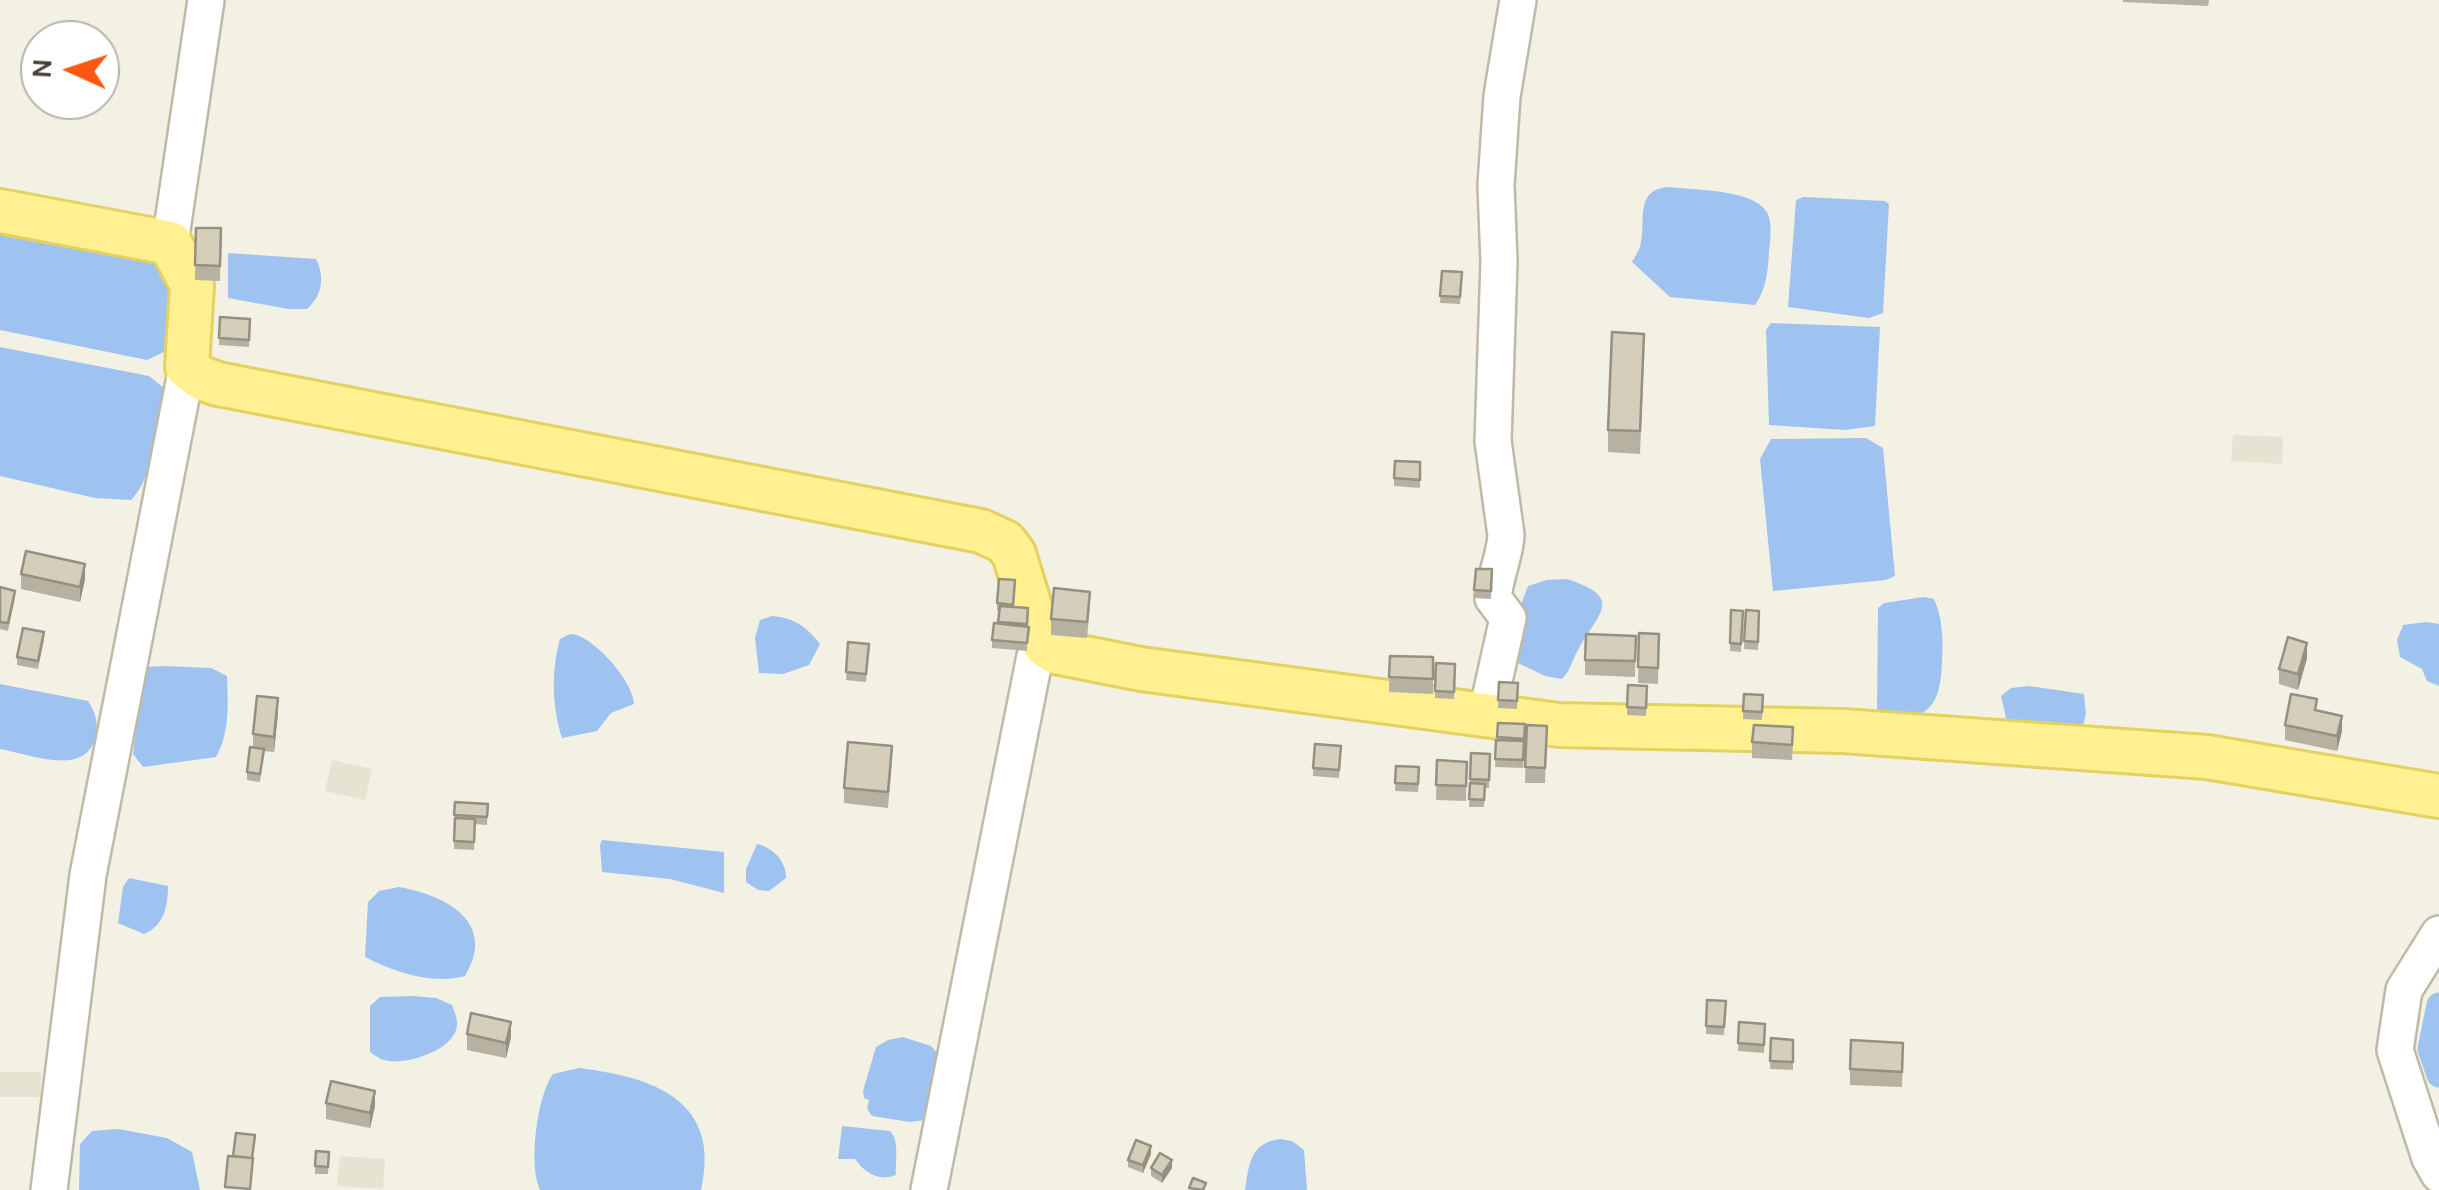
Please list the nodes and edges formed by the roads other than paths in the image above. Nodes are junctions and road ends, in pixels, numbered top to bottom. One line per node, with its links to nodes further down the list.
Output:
1 (206, 0): 4 (street)
2 (1518, 0): 7 (street)
3 (0, 211): 4 (main road)
4 (170, 243): 5 (main road)
5 (187, 367): 6 (main road); 11 (street)
6 (1038, 636): 7 (main road); 12 (street)
7 (1486, 717): 8 (main road)
8 (2439, 796)
9 (2439, 934): 10 (street)
10 (2439, 1174)
11 (49, 1190)
12 (929, 1190)

